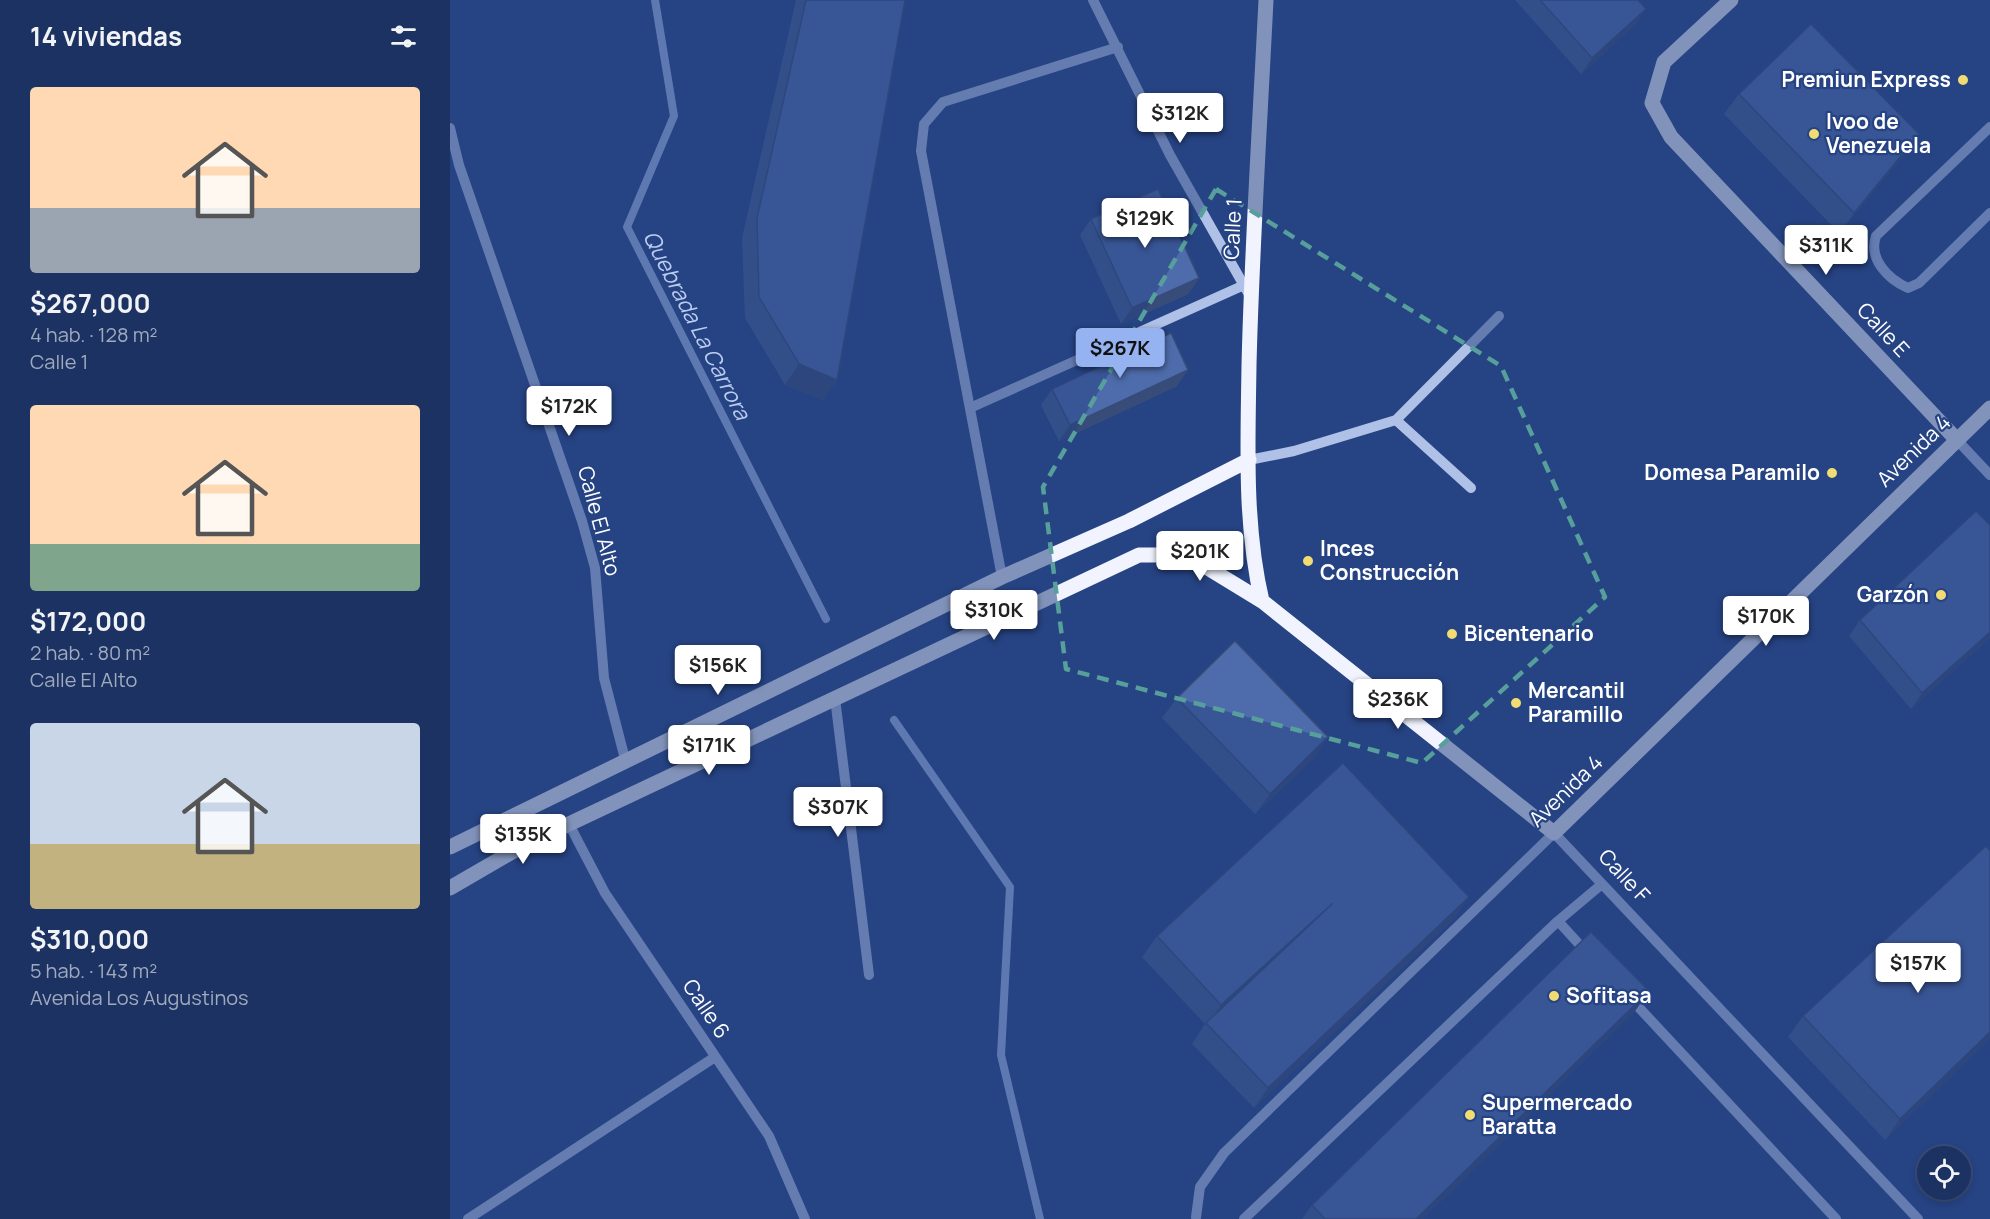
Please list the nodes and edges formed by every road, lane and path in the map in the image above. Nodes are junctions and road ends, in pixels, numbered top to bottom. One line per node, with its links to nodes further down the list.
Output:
1 (1093, 0): 4 (street)
2 (1266, 0): 8 (main road, Calle 1)
3 (1731, 0): 13 (main road, Calle E)
4 (1118, 47): 8 (street); 10 (street)
5 (1990, 127): 7 (street)
6 (450, 128): 20 (street, Calle El Alto)
7 (1990, 213)
8 (1246, 292): 10 (street); 14 (main road, Calle 1)
9 (1499, 316): 12 (street)
10 (970, 408): 17 (street)
11 (1990, 408): 13 (main road, Avenida 4)
12 (1396, 420): 14 (street); 16 (street)
13 (1956, 439): 15 (street, Calle E); 22 (main road, Avenida 4)
14 (1248, 460): 17 (main road); 18 (main road, Calle 1)
15 (1990, 475)
16 (1470, 488)
17 (1002, 578): 20 (main road)
18 (1262, 601): 19 (main road, Calle F); 22 (main road, Calle F)
19 (835, 698): 21 (main road, Calle F); 28 (street)
20 (625, 759): 23 (main road)
21 (569, 824): 24 (main road, Calle F); 30 (street, Calle 6)
22 (1554, 833): 25 (street, Calle F); 32 (street, Avenida 4)
23 (450, 847)
24 (454, 881)
25 (1602, 884): 26 (street); 36 (street, Calle F)
26 (1558, 921): 27 (street); 31 (street)
27 (1599, 965)
28 (869, 975)
29 (1623, 992): 35 (street)
30 (715, 1057): 33 (street); 34 (street, Calle 6)
31 (1249, 1217)
32 (1196, 1218)
33 (468, 1219)
34 (805, 1219)
35 (1836, 1219)
36 (1918, 1219)

